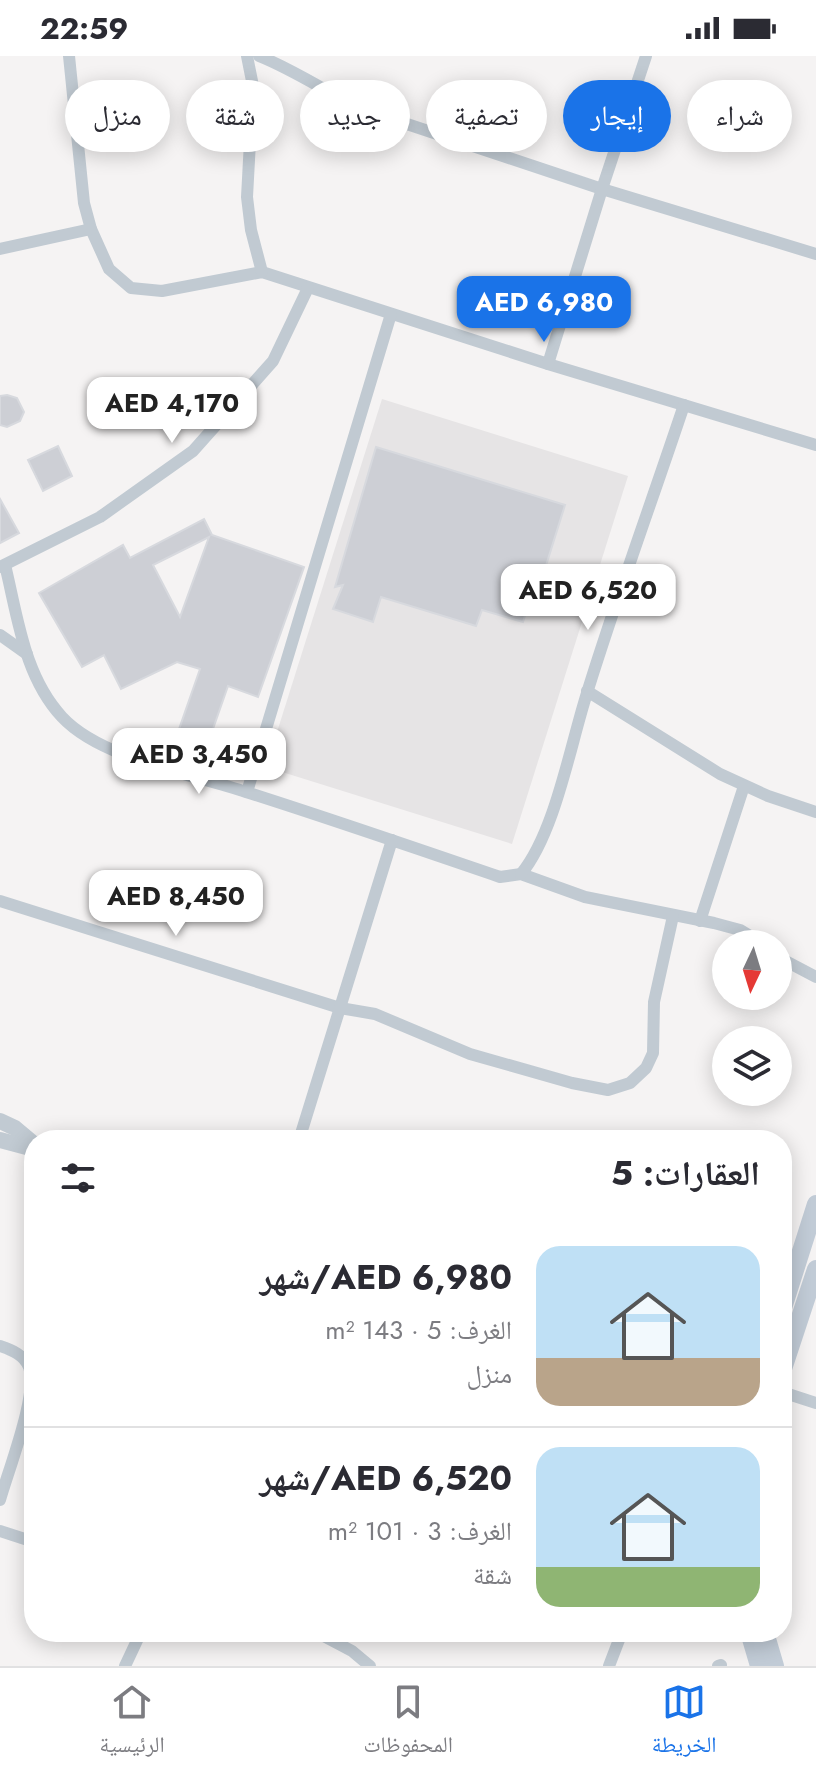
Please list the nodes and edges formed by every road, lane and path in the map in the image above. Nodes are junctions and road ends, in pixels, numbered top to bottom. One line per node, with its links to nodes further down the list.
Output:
1 (69, 56): 6 (street)
2 (247, 56): 9 (street)
3 (259, 56): 5 (street)
4 (646, 56): 5 (street)
5 (602, 189): 8 (street); 12 (street)
6 (91, 229): 7 (street); 9 (street)
7 (0, 249)
8 (816, 254)
9 (262, 272): 10 (street)
10 (308, 288): 11 (street); 15 (street)
11 (391, 314): 12 (street); 20 (street)
12 (548, 364): 13 (street)
13 (684, 405): 14 (street); 18 (street)
14 (816, 445)
15 (3, 566): 17 (street)
16 (0, 635): 17 (street)
17 (27, 654): 20 (street)
18 (587, 691): 19 (street); 23 (street)
19 (744, 786): 21 (street); 26 (street)
20 (247, 792): 22 (street)
21 (816, 812)
22 (392, 840): 23 (street); 30 (street)
23 (521, 874): 25 (street)
24 (0, 901): 30 (street)
25 (673, 916): 26 (street); 30 (street)
26 (700, 921): 27 (street)
27 (740, 930)
28 (792, 964): 29 (street)
29 (816, 977)
30 (340, 1008): 32 (street)
31 (0, 1121): 33 (street)
32 (302, 1130)
33 (24, 1137)
34 (0, 1140): 35 (street)
35 (24, 1144)
36 (816, 1204): 38 (main road)
37 (816, 1269): 39 (main road)
38 (792, 1280)
39 (812, 1293): 41 (main road)
40 (0, 1346): 42 (street)
41 (792, 1346)
42 (24, 1358)
43 (792, 1395): 44 (street)
44 (816, 1403)
45 (24, 1418): 46 (street)
46 (0, 1500)
47 (0, 1531): 48 (street)
48 (24, 1539)
49 (136, 1642): 54 (street)
50 (335, 1642): 55 (street)
51 (618, 1642): 56 (street)
52 (752, 1642): 57 (main road)
53 (768, 1642): 58 (main road)
54 (125, 1666)
55 (370, 1666)
56 (609, 1666)
57 (759, 1666)
58 (775, 1666)

